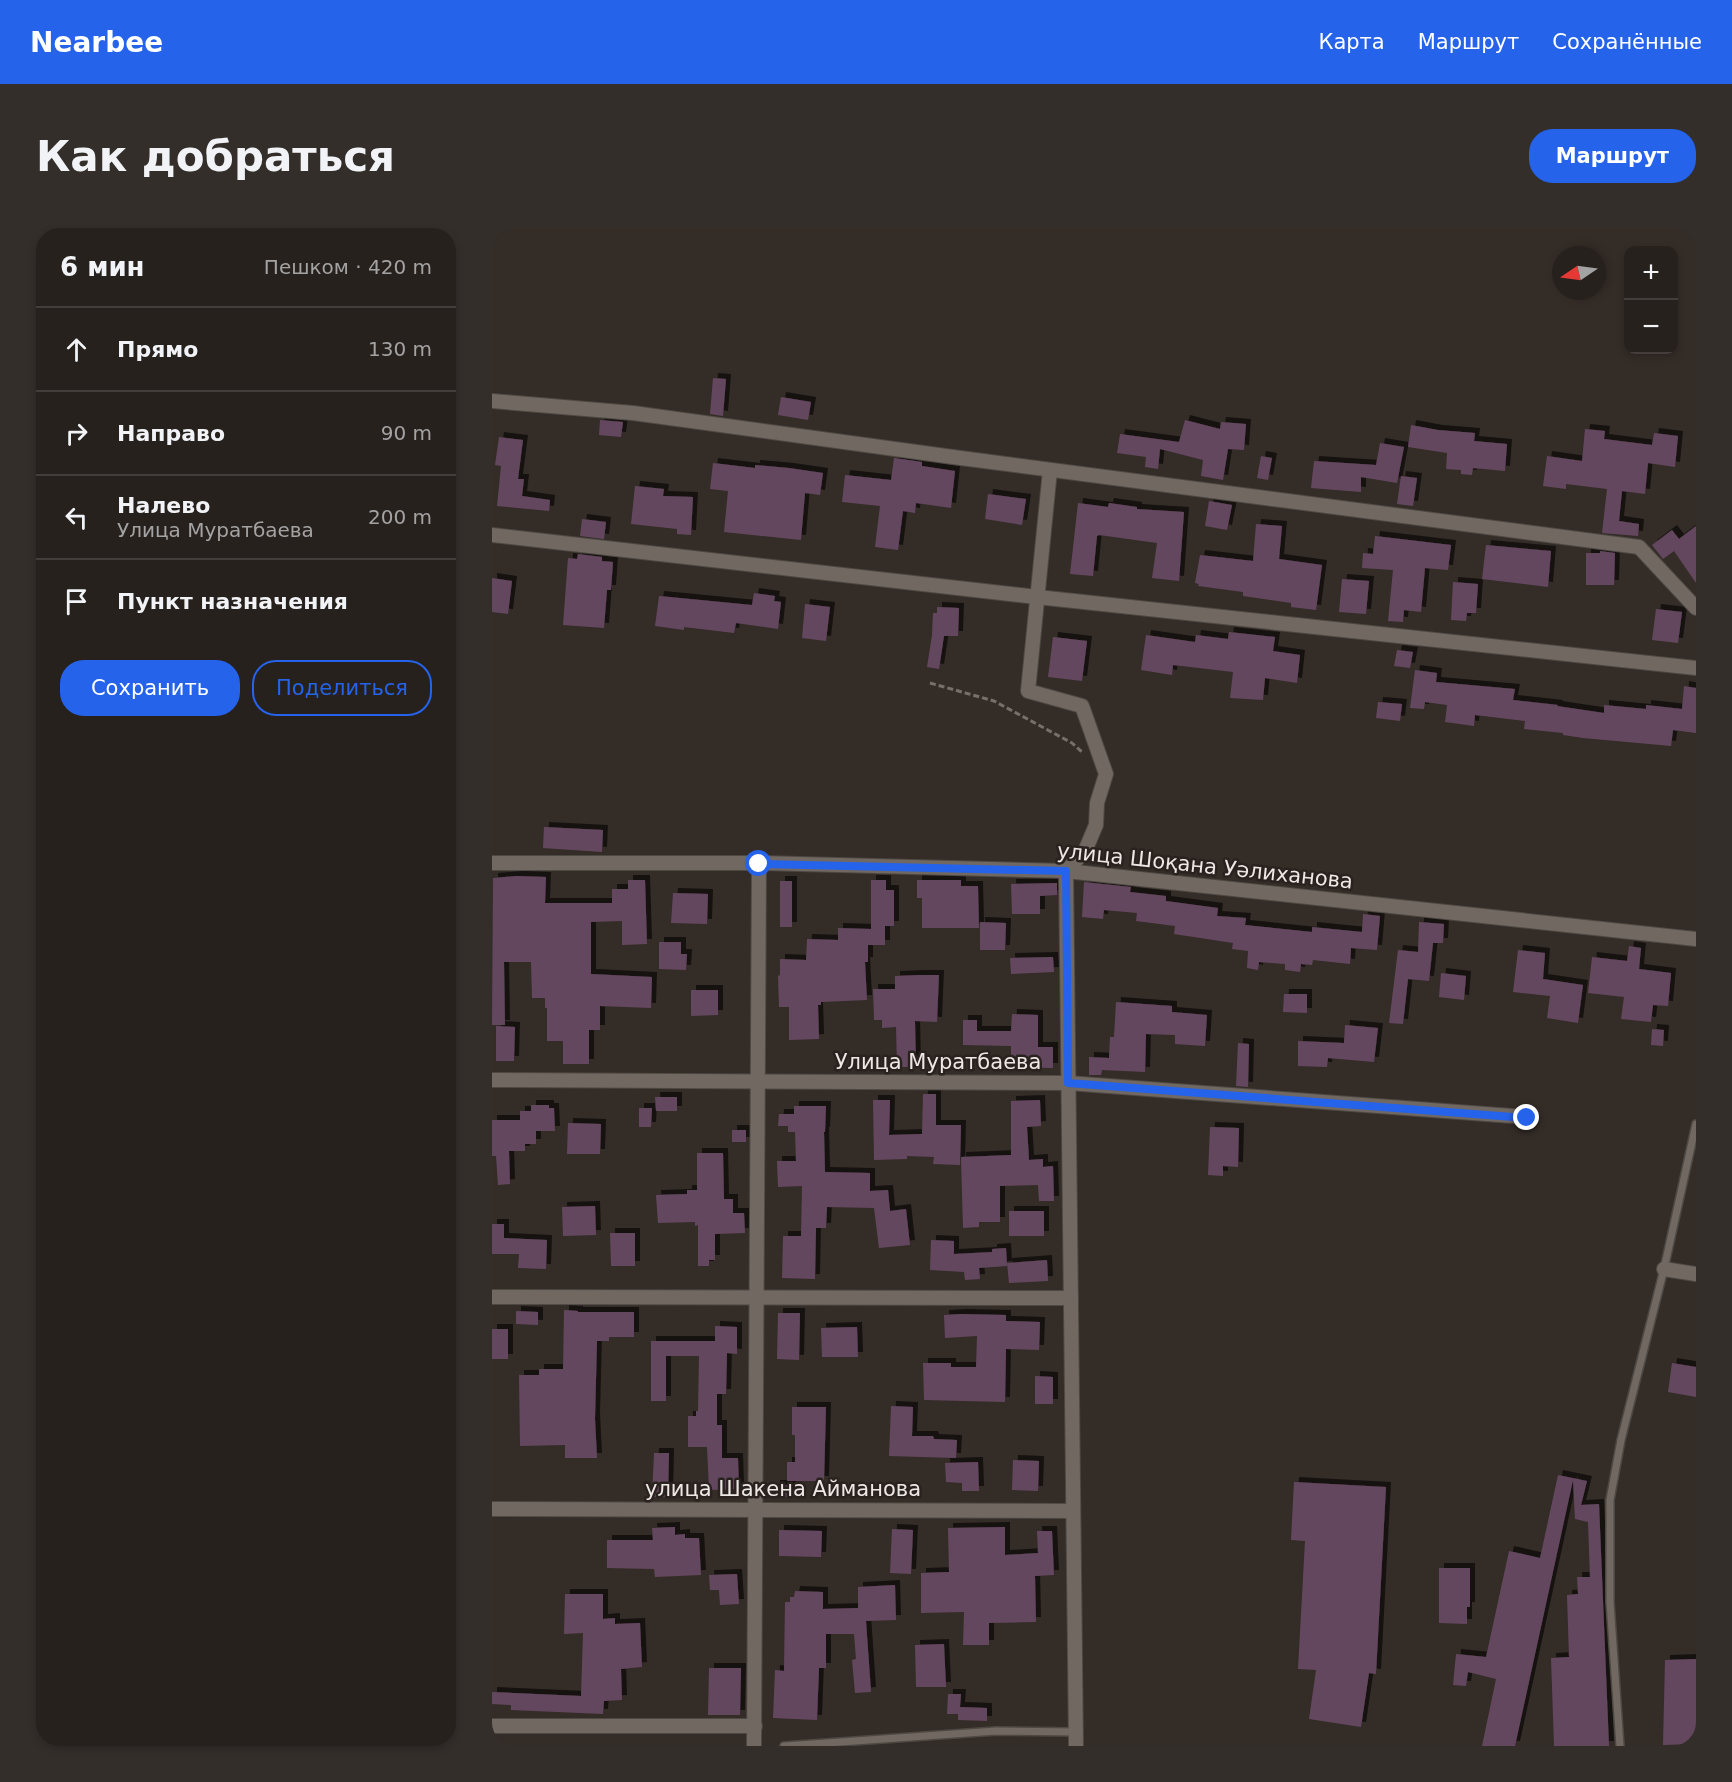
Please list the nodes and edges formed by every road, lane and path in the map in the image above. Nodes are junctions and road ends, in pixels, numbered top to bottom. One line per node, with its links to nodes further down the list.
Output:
1 (492, 401): 2 (street)
2 (1050, 470): 4 (street); 5 (street)
3 (492, 535): 4 (street)
4 (1037, 597): 6 (street); 8 (street)
5 (1696, 608)
6 (1696, 668)
7 (930, 683): 8 (path)
8 (1106, 774): 11 (street)
9 (492, 863): 10 (street, улица Шоқана Уәлиханова)
10 (759, 864): 11 (street, улица Шоқана Уәлиханова); 14 (street)
11 (1066, 871): 12 (street, улица Шоқана Уәлиханова); 15 (street)
12 (1696, 939)
13 (492, 1080): 14 (street, Улица Муратбаева)
14 (757, 1082): 15 (street, Улица Муратбаева); 22 (street)
15 (1068, 1083): 16 (street, Улица Муратбаева); 21 (street)
16 (1527, 1118)
17 (1696, 1124): 18 (lane)
18 (1664, 1269): 19 (street); 31 (lane)
19 (1696, 1274)
20 (492, 1297): 22 (street)
21 (1071, 1298): 22 (street); 25 (street)
22 (757, 1299): 24 (street)
23 (492, 1509): 24 (street, улица Шакена Айманова)
24 (756, 1510): 25 (street, улица Шакена Айманова); 27 (street)
25 (1073, 1511): 28 (street)
26 (492, 1726): 27 (street)
27 (754, 1726): 29 (street)
28 (1076, 1739): 30 (lane)
29 (754, 1746)
30 (784, 1746)
31 (1620, 1746)

